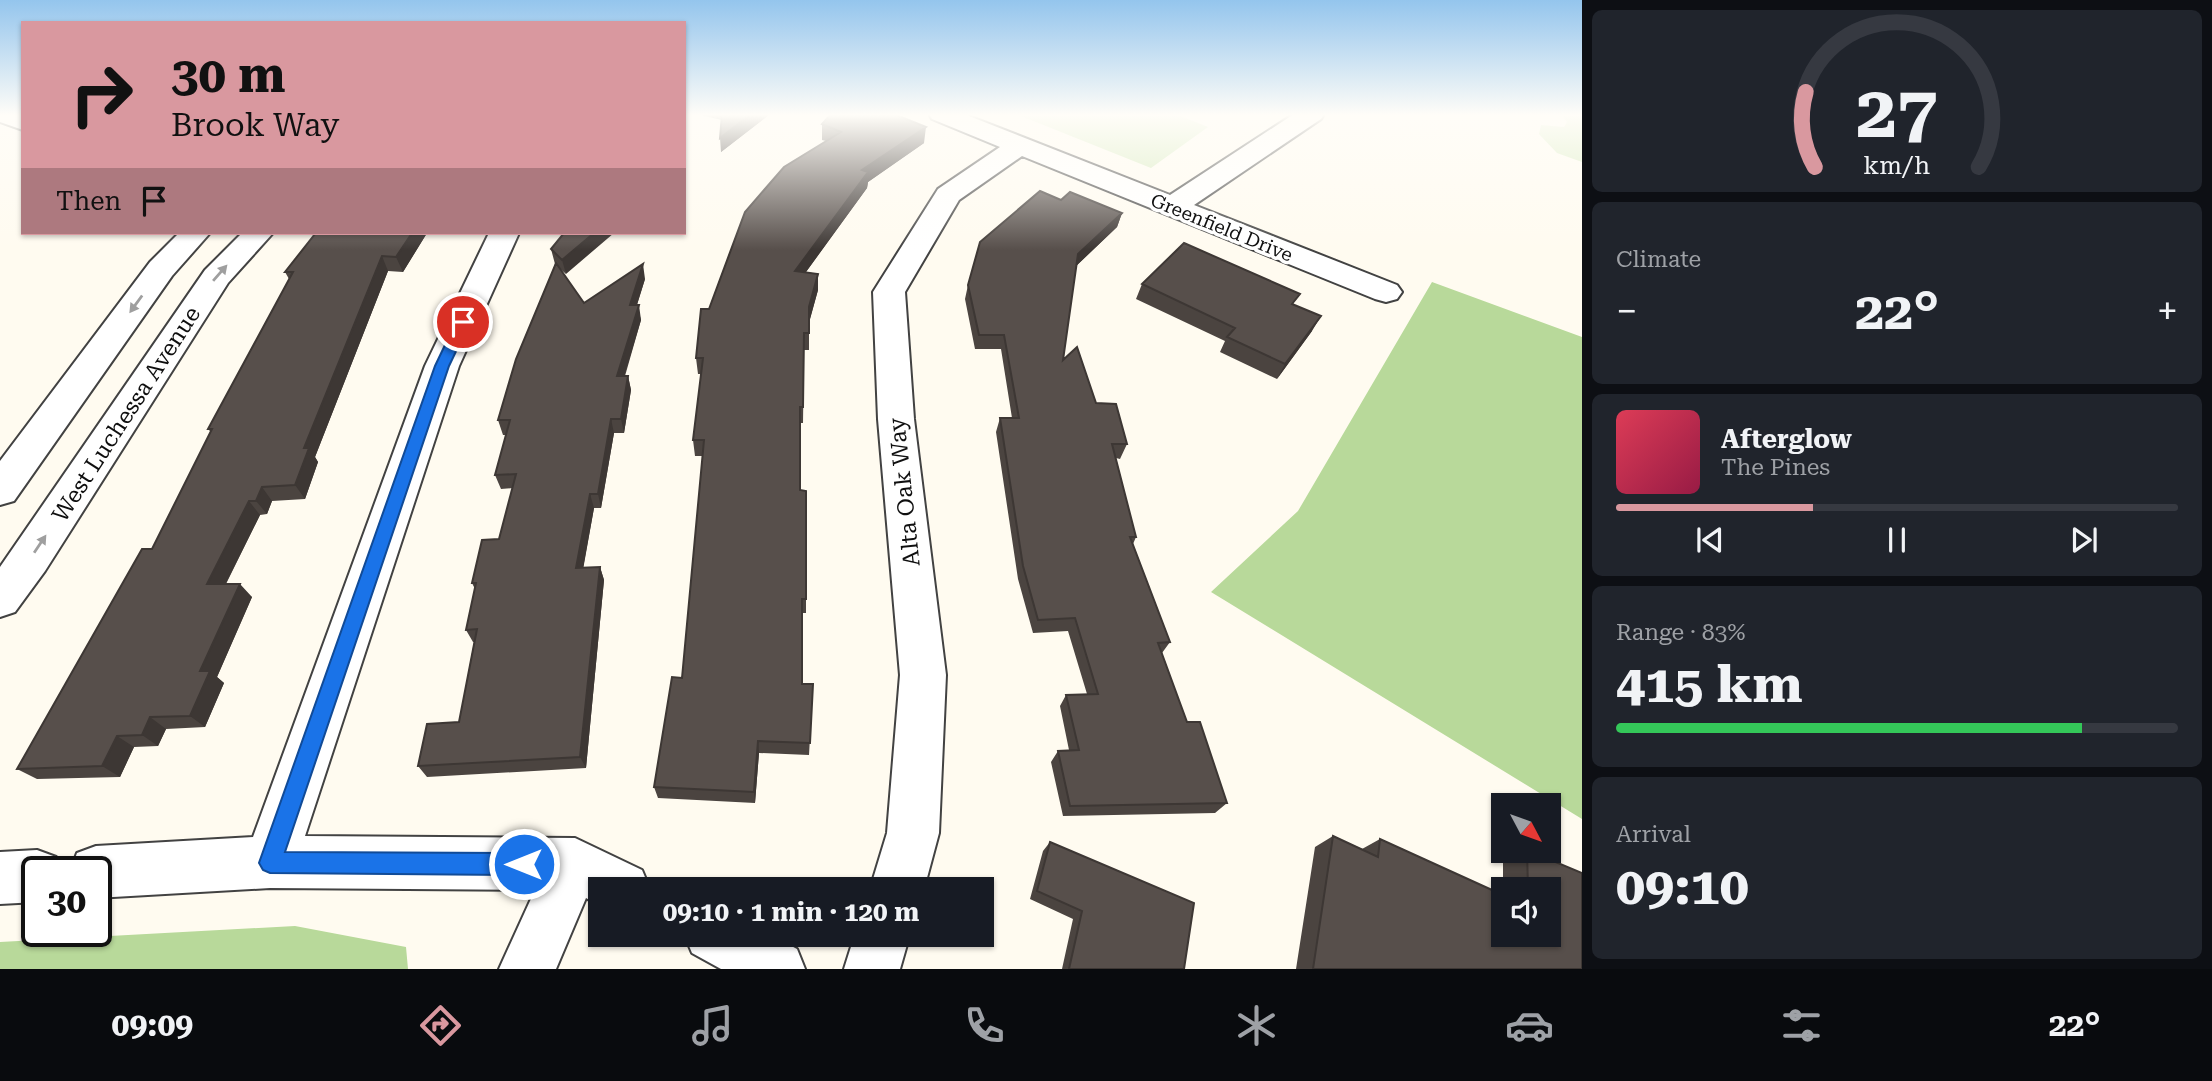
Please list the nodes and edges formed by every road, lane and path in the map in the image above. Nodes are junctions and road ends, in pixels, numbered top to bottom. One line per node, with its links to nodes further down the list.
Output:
1 (998, 159): 16 (street, Alta Oak Way)
2 (1051, 159): 4 (street, Greenfield Drive)
3 (1243, 159): 4 (street)
4 (1171, 207): 8 (street, Greenfield Drive)
5 (193, 235): 9 (street, one-way to 9)
6 (256, 235): 10 (street, West Luchessa Avenue, one-way to 6)
7 (503, 235): 11 (street)
8 (1386, 292)
9 (0, 489)
10 (0, 599)
11 (270, 863): 12 (street); 13 (street)
12 (575, 864): 15 (street); 20 (street)
13 (112, 872)
14 (21, 877): 17 (street)
15 (600, 877)
16 (901, 877)
17 (0, 878)
18 (736, 947): 21 (street)
19 (879, 947): 22 (street)
20 (527, 969)
21 (777, 969)
22 (872, 969)

